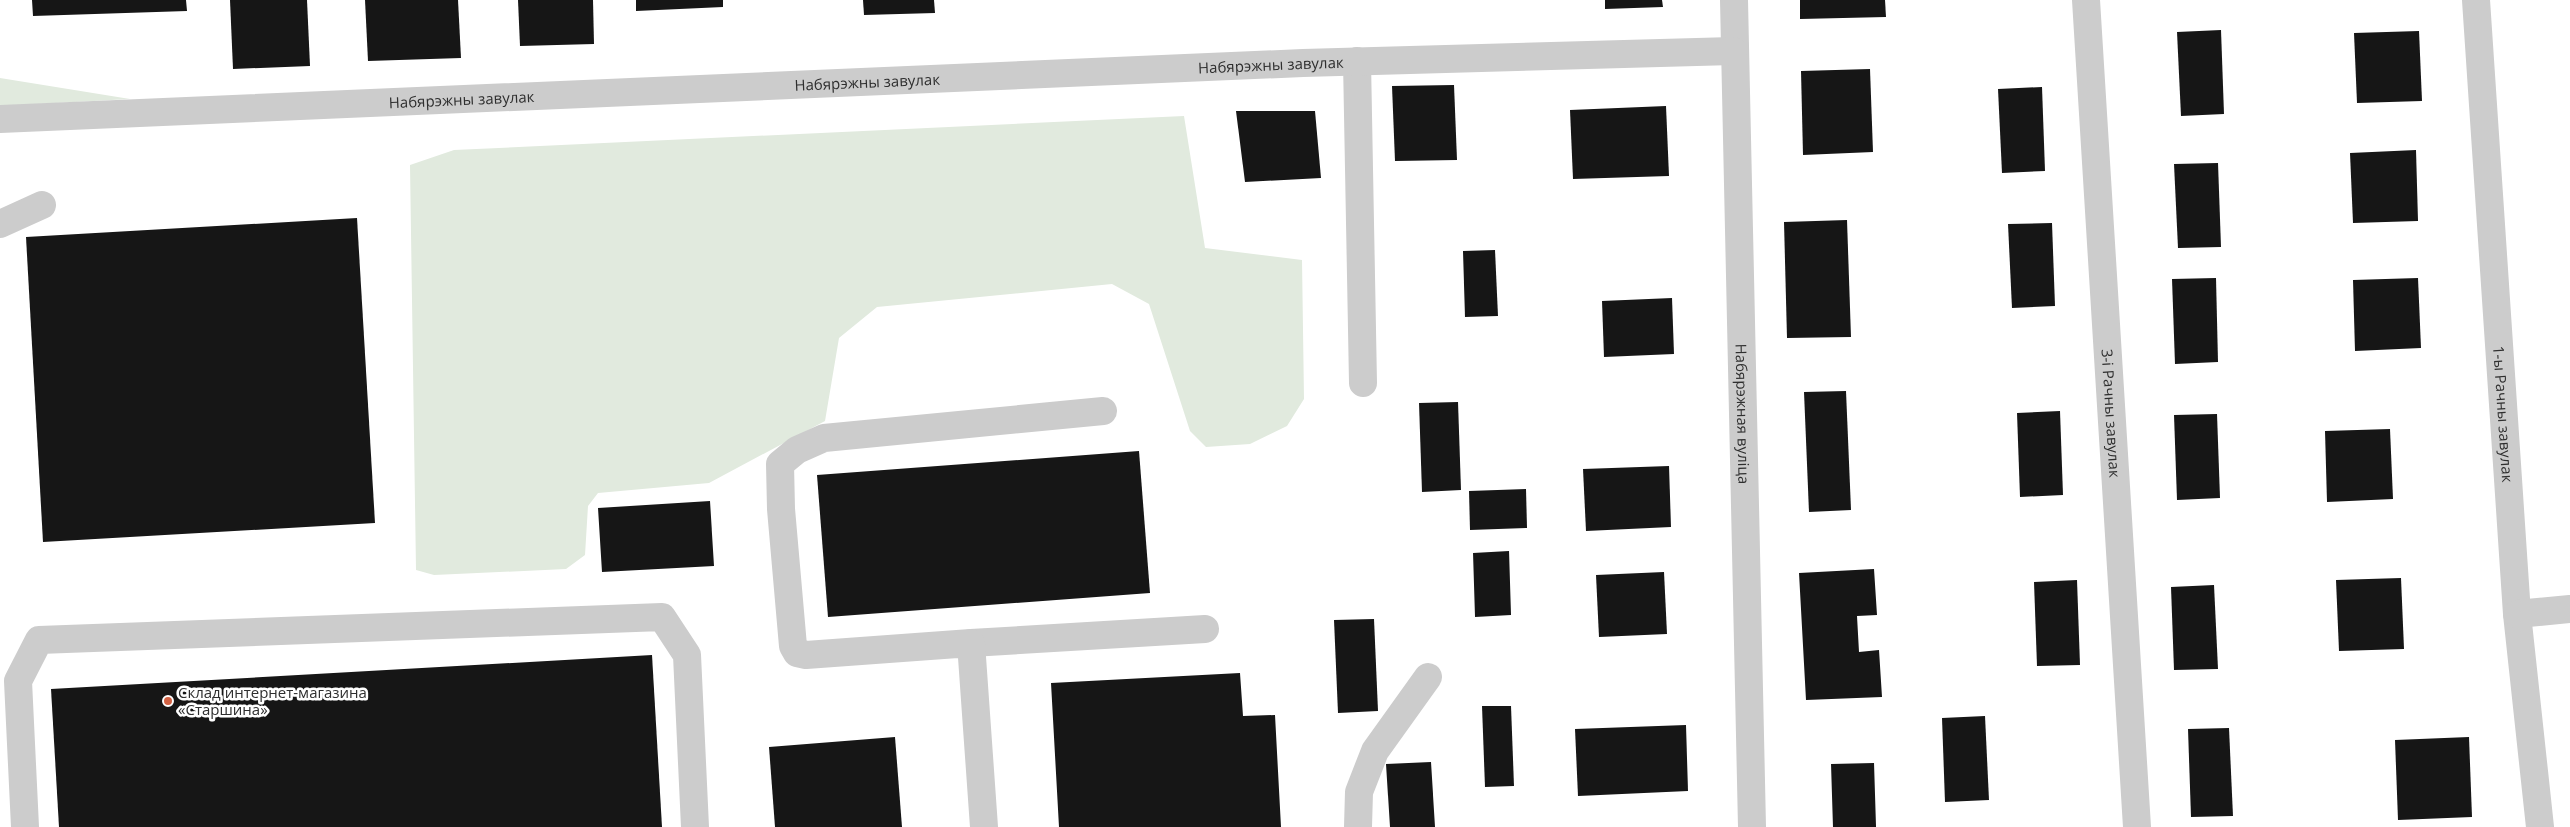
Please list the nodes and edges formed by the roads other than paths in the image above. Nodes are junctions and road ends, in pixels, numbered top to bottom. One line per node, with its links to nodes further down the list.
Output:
1 (1734, 0): 4 (street, Набярэжная вуліца)
2 (2086, 0): 21 (street, 3-і Рачны завулак)
3 (2476, 0): 12 (street, 1-ы Рачны завулак)
4 (1733, 51): 5 (street, Набярэжны завулак); 20 (street, Набярэжная вуліца)
5 (1357, 62): 6 (street, Набярэжны завулак); 9 (street)
6 (0, 119)
7 (42, 205): 8 (street)
8 (0, 224)
9 (1363, 383)
10 (1103, 411): 14 (street)
11 (2570, 609): 12 (street)
12 (2517, 614): 22 (street, 1-ы Рачны завулак)
13 (1205, 629): 14 (street)
14 (971, 643): 18 (street)
15 (1428, 678): 19 (street)
16 (25, 827): 17 (street)
17 (695, 827)
18 (984, 827)
19 (1358, 827)
20 (1752, 827)
21 (2137, 827)
22 (2540, 827)

